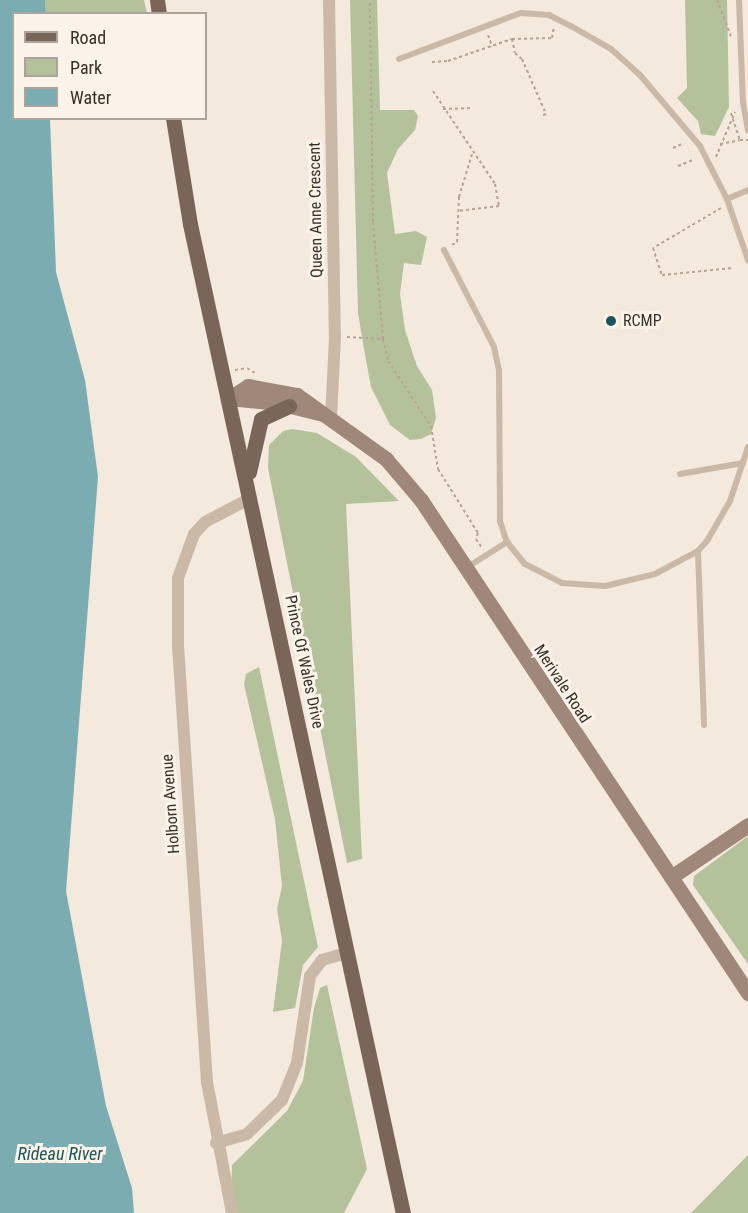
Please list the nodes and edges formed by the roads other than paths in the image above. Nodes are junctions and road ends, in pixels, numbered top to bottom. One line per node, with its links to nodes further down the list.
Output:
1 (329, 0): 13 (street, Queen Anne Crescent)
2 (739, 0): 4 (lane)
3 (399, 59): 8 (lane)
4 (745, 105): 6 (lane)
5 (173, 120): 11 (main road, Prince Of Wales Drive)
6 (748, 131)
7 (748, 190): 8 (lane)
8 (728, 202): 10 (lane)
9 (444, 250): 18 (lane)
10 (748, 260)
11 (229, 398): 12 (main road, Merivale Road); 13 (main road, Merivale Road); 17 (main road, Prince Of Wales Drive)
12 (289, 405): 13 (main road, Merivale Road); 17 (main road)
13 (328, 417): 20 (main road, Merivale Road)
14 (748, 447): 15 (lane)
15 (743, 463): 16 (lane); 19 (lane)
16 (680, 474)
17 (250, 492): 24 (main road, Prince Of Wales Drive); 26 (street, Holborn Avenue)
18 (507, 542): 19 (lane); 20 (lane)
19 (698, 551): 21 (lane)
20 (465, 568): 23 (main road, Merivale Road)
21 (704, 725)
22 (748, 825): 23 (main road)
23 (671, 878): 25 (main road, Merivale Road)
24 (346, 953): 26 (street); 28 (main road, Prince Of Wales Drive)
25 (748, 993)
26 (216, 1143): 27 (street, Holborn Avenue)
27 (232, 1213)
28 (403, 1213)

